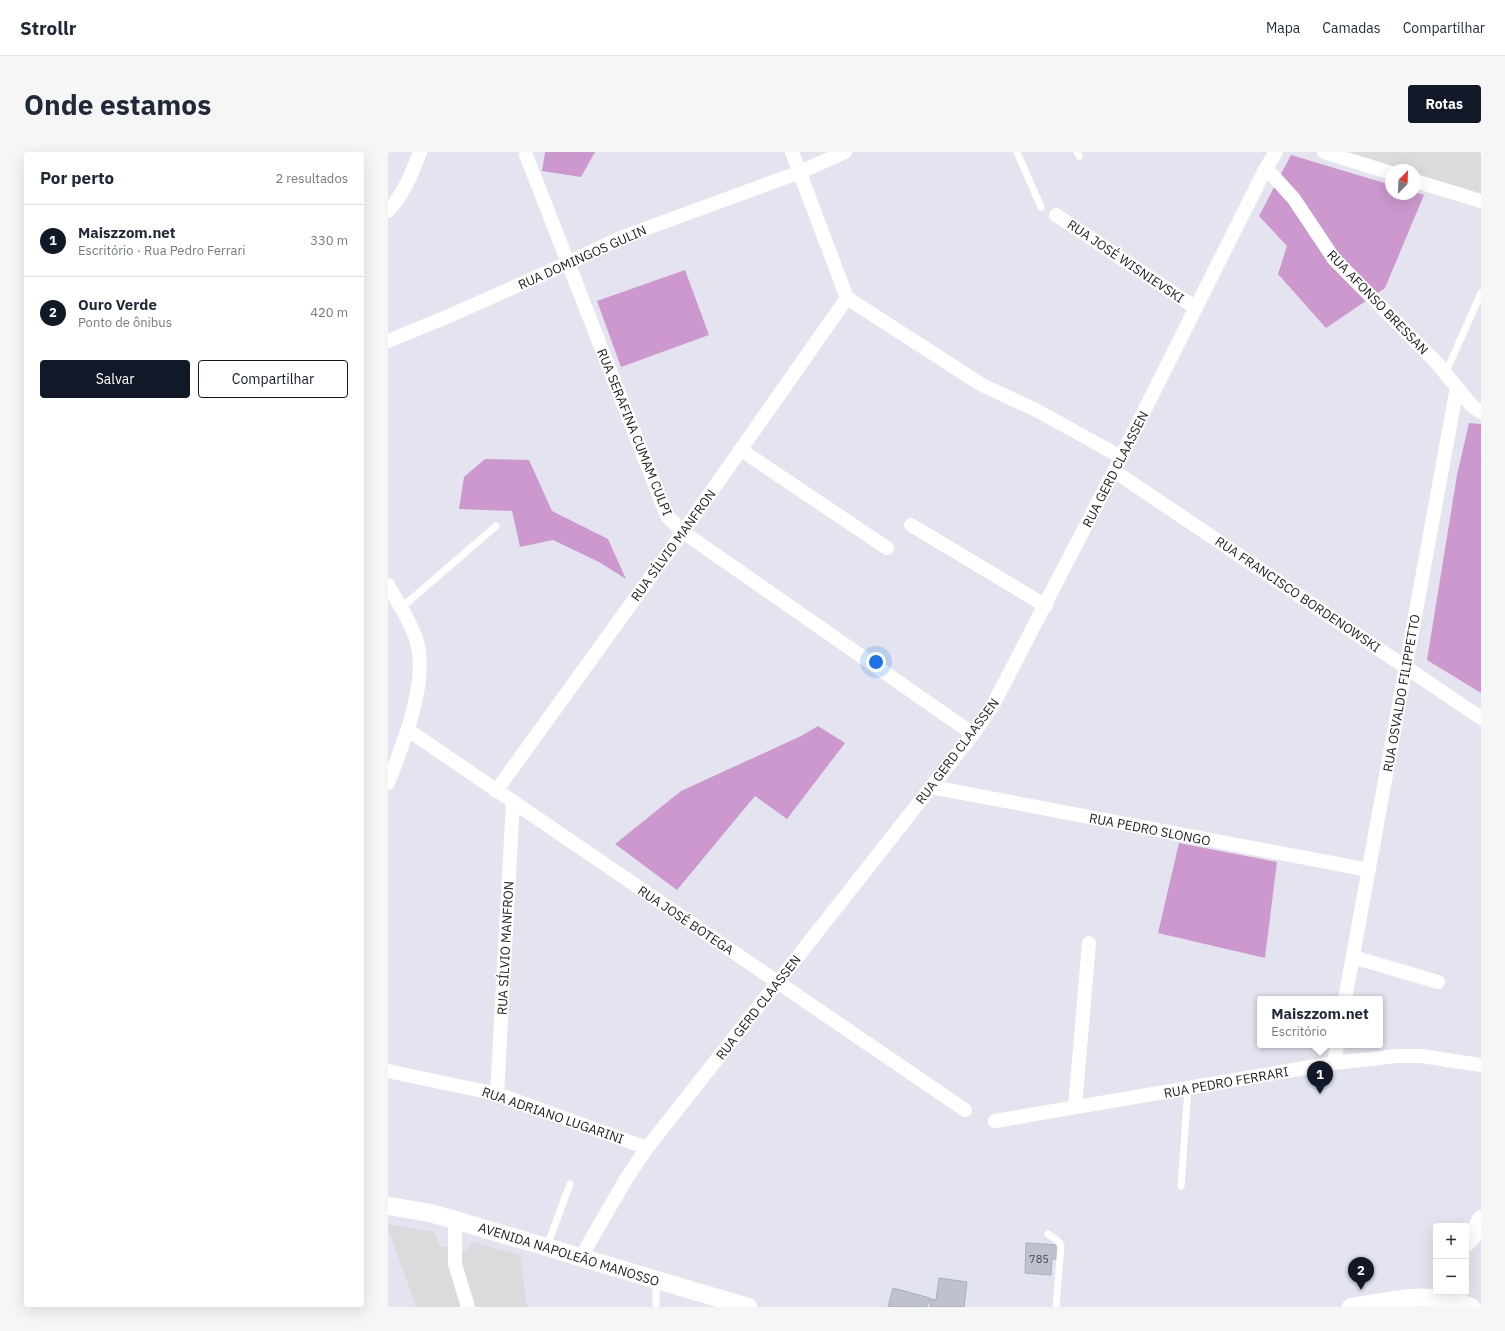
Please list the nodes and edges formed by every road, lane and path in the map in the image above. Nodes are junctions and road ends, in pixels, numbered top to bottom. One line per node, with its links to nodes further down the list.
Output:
1 (420, 152): 14 (street)
2 (792, 152): 10 (street)
3 (845, 152): 10 (street, RUA DOMINGOS GULIN)
4 (1017, 152): 13 (lane)
5 (1276, 152): 8 (street, RUA GERD CLAASSEN)
6 (1328, 153): 9 (street)
7 (526, 155): 16 (street, RUA SERAFINA CUMAM CULPI)
8 (1266, 168): 19 (street, RUA GERD CLAASSEN); 21 (street, RUA AFONSO BRESSAN)
9 (1385, 171)
10 (800, 172): 16 (street, RUA DOMINGOS GULIN); 18 (street)
11 (1421, 183): 12 (street)
12 (1481, 201)
13 (1041, 207)
14 (388, 211)
15 (1056, 215): 19 (street, RUA JOSÉ WISNIEVSKI)
16 (568, 263): 20 (street, RUA DOMINGOS GULIN); 29 (street, RUA SERAFINA CUMAM CULPI)
17 (1481, 293): 21 (lane)
18 (847, 298): 24 (street, RUA SÍLVIO MANFRON); 25 (street)
19 (1196, 308): 25 (street, RUA GERD CLAASSEN)
20 (388, 341)
21 (1446, 372): 22 (street, RUA AFONSO BRESSAN)
22 (1457, 387): 23 (street, RUA AFONSO BRESSAN); 34 (street, RUA OSVALDO FILIPPETTO)
23 (1481, 412)
24 (741, 450): 29 (street, RUA SÍLVIO MANFRON); 30 (street)
25 (1121, 457): 26 (street, RUA GERD CLAASSEN)
26 (1114, 471): 32 (street, RUA GERD CLAASSEN); 34 (street, RUA FRANCISCO BORDENOWSKI)
27 (911, 525): 32 (street)
28 (496, 526): 33 (lane)
29 (683, 532): 37 (street, RUA SERAFINA CUMAM CULPI); 40 (street, RUA SÍLVIO MANFRON)
30 (887, 548)
31 (388, 585): 33 (street)
32 (1046, 606): 37 (street, RUA GERD CLAASSEN)
33 (401, 608): 36 (street)
34 (1406, 667): 35 (street, RUA FRANCISCO BORDENOWSKI); 42 (street, RUA OSVALDO FILIPPETTO)
35 (1481, 718)
36 (408, 730): 38 (street); 40 (street, RUA JOSÉ BOTEGA)
37 (973, 734): 39 (street, RUA GERD CLAASSEN)
38 (388, 784)
39 (931, 787): 42 (street, RUA PEDRO SLONGO); 45 (street, RUA GERD CLAASSEN)
40 (496, 791): 41 (street, RUA JOSÉ BOTEGA)
41 (513, 802): 45 (street, RUA JOSÉ BOTEGA); 53 (street, RUA SÍLVIO MANFRON)
42 (1369, 870): 44 (street, RUA OSVALDO FILIPPETTO)
43 (1089, 943): 54 (street)
44 (1353, 957): 46 (street); 47 (street, RUA OSVALDO FILIPPETTO)
45 (778, 982): 55 (street, RUA JOSÉ BOTEGA); 57 (street, RUA GERD CLAASSEN)
46 (1438, 982)
47 (1346, 996)
48 (1336, 1048): 49 (street)
49 (1334, 1063): 50 (street, RUA PEDRO FERRARI); 52 (street, RUA PEDRO FERRARI)
50 (1481, 1065)
51 (388, 1071): 53 (street, RUA ADRIANO LUGARINI)
52 (1188, 1088): 54 (street, RUA PEDRO FERRARI); 59 (lane)
53 (497, 1094): 57 (street, RUA ADRIANO LUGARINI)
54 (1075, 1107): 56 (street, RUA PEDRO FERRARI)
55 (965, 1110)
56 (995, 1121)
57 (647, 1148): 66 (street, RUA GERD CLAASSEN)
58 (570, 1184): 64 (lane)
59 (1181, 1186)
60 (388, 1206): 61 (street, AVENIDA NAPOLEÃO MANOSSO)
61 (455, 1220): 64 (street, AVENIDA NAPOLEÃO MANOSSO); 70 (street)
62 (1048, 1234): 73 (lane)
63 (1475, 1234): 65 (street)
64 (547, 1247): 66 (street, AVENIDA NAPOLEÃO MANOSSO)
65 (1469, 1248)
66 (581, 1257): 67 (street, AVENIDA NAPOLEÃO MANOSSO)
67 (656, 1280): 71 (lane); 72 (street, AVENIDA NAPOLEÃO MANOSSO)
68 (1435, 1295): 74 (street)
69 (1445, 1295): 75 (street)
70 (468, 1307)
71 (656, 1307)
72 (748, 1307)
73 (1056, 1307)
74 (1351, 1307)
75 (1470, 1307)

